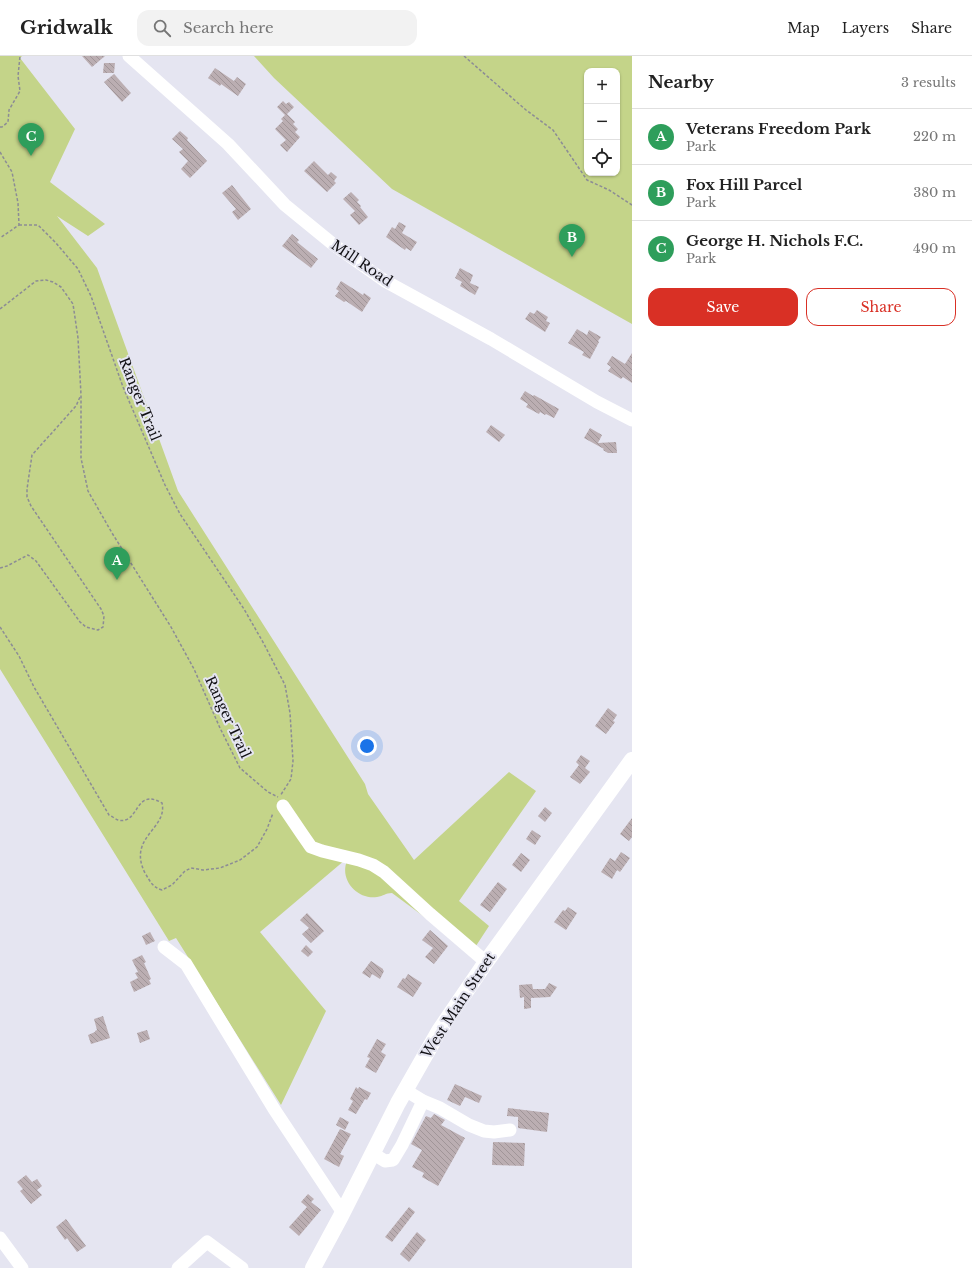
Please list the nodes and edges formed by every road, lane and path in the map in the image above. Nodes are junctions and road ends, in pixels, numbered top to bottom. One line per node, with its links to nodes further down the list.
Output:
1 (20, 56): 4 (path)
2 (129, 56): 11 (street, Mill Road)
3 (464, 56): 6 (path)
4 (0, 127)
5 (0, 152): 7 (path)
6 (632, 204)
7 (19, 225): 8 (path); 10 (path, Ranger Trail)
8 (0, 238)
9 (0, 309): 10 (path, Ranger Trail)
10 (81, 395): 12 (path)
11 (632, 420)
12 (0, 568)
13 (0, 627): 15 (path)
14 (632, 760): 17 (main road, West Main Street)
15 (279, 808): 17 (street)
16 (164, 947): 22 (street)
17 (486, 962): 18 (main road, West Main Street)
18 (405, 1090): 19 (street); 21 (main road, West Main Street)
19 (423, 1101): 20 (street); 21 (street)
20 (510, 1130)
21 (372, 1154): 22 (main road, West Main Street)
22 (343, 1212): 27 (main road, West Main Street)
23 (0, 1238): 24 (street)
24 (22, 1268)
25 (178, 1268): 26 (street)
26 (242, 1268)
27 (313, 1268)

